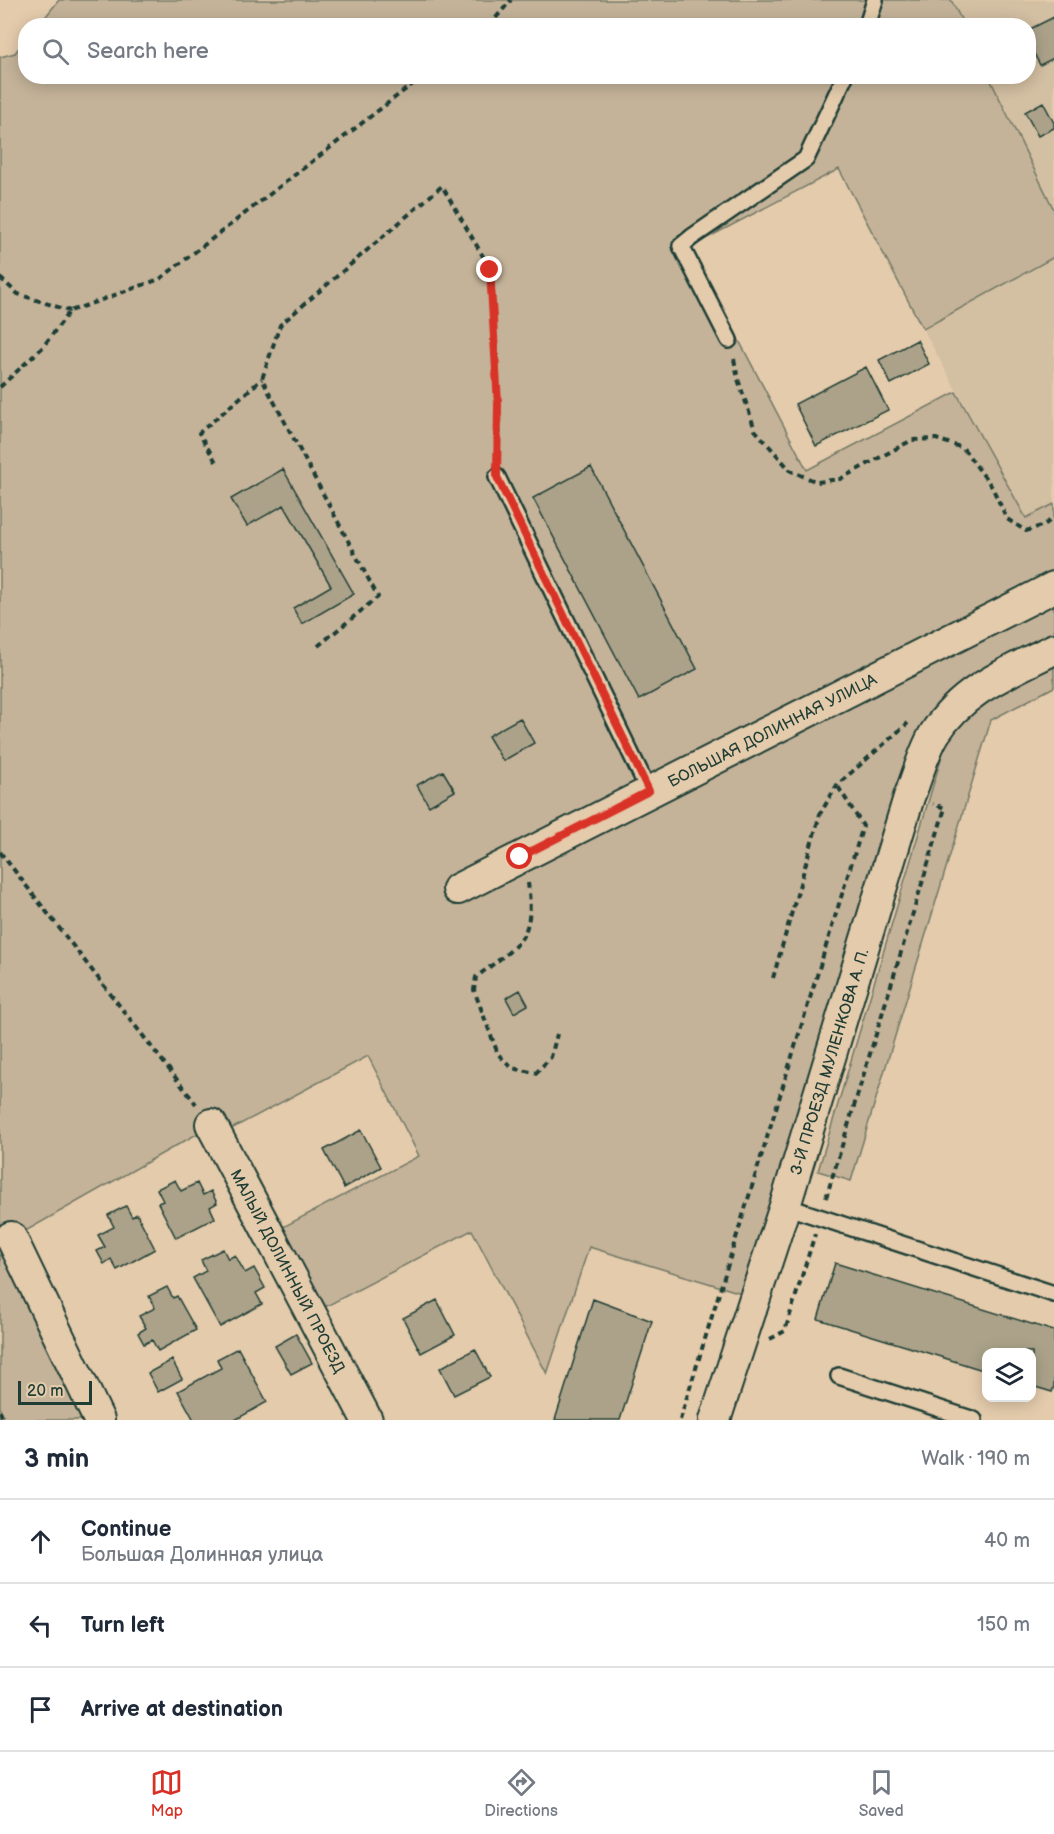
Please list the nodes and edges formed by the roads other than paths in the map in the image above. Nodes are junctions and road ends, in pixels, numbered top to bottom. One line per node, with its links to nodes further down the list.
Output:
1 (875, 0): 2 (lane)
2 (869, 18)
3 (841, 84): 4 (lane)
4 (729, 340)
5 (497, 477): 8 (lane)
6 (1054, 587): 8 (street, БОЛЬШАЯ ДОЛИННАЯ УЛИЦА)
7 (1052, 654): 11 (street, 3-Й ПРОЕЗД МУЛЕНКОВА А. П.)
8 (649, 791): 9 (street, БОЛЬШАЯ ДОЛИННАЯ УЛИЦА)
9 (458, 889)
10 (211, 1124): 16 (street, МАЛЫЙ ДОЛИННЫЙ ПРОЕЗД)
11 (785, 1206): 13 (lane); 17 (street, 3-Й ПРОЕЗД МУЛЕНКОВА А. П.)
12 (11, 1237): 15 (street)
13 (1054, 1294)
14 (839, 1376): 18 (lane)
15 (99, 1420)
16 (367, 1420)
17 (715, 1420)
18 (974, 1420)

